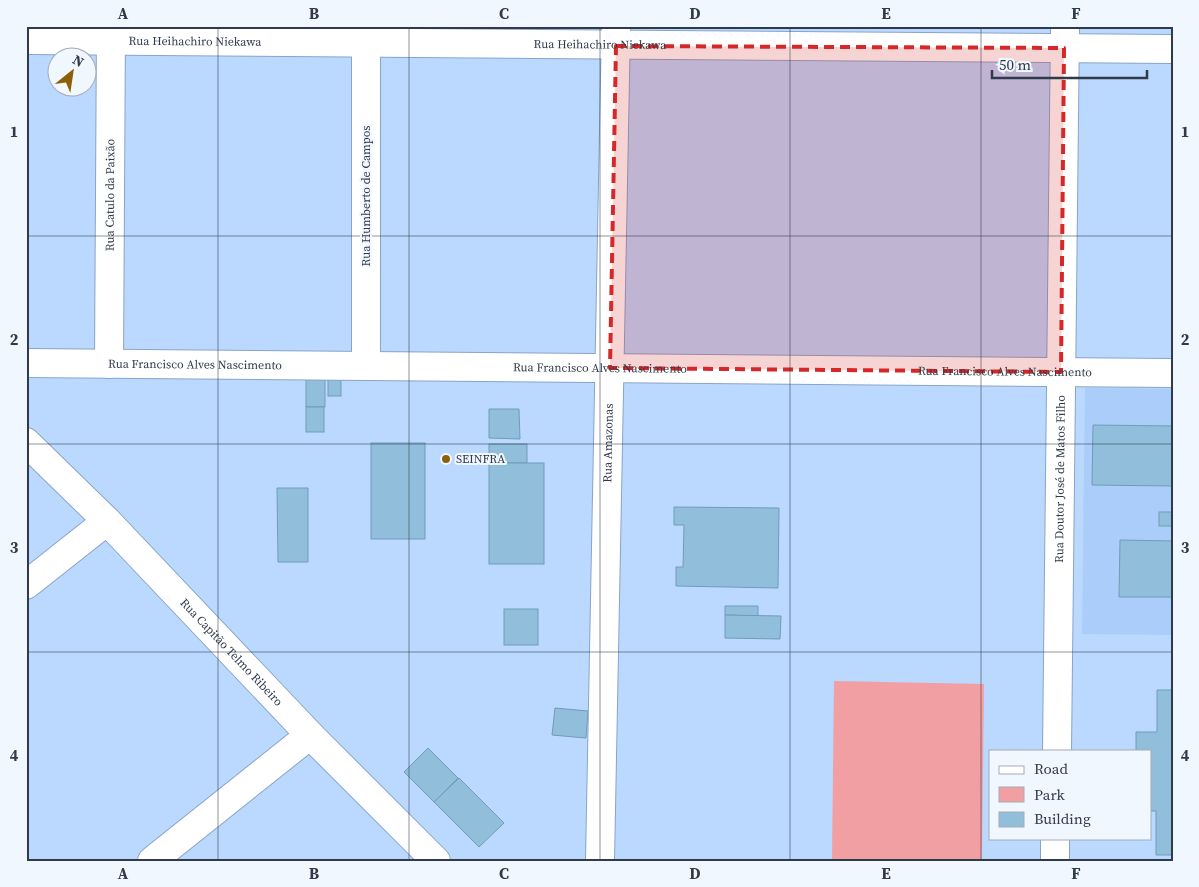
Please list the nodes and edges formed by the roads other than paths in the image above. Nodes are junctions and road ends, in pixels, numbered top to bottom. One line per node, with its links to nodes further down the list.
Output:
1 (111, 34): 2 (street, Rua Heihachiro Niekawa); 5 (street, Rua Heihachiro Niekawa); 8 (street, Rua Catulo da Paixão)
2 (366, 35): 3 (street, Rua Heihachiro Niekawa); 9 (street, Rua Humberto de Campos)
3 (616, 36): 4 (street, Rua Heihachiro Niekawa); 10 (street, Rua Amazonas)
4 (1064, 37): 6 (street, Rua Heihachiro Niekawa); 11 (street, Rua Doutor José de Matos Filho)
5 (26, 40)
6 (1173, 49)
7 (26, 363): 8 (street, Rua Francisco Alves Nascimento)
8 (109, 364): 9 (street, Rua Francisco Alves Nascimento)
9 (366, 366): 10 (street, Rua Francisco Alves Nascimento)
10 (610, 368): 11 (street, Rua Francisco Alves Nascimento); 21 (street, Rua Amazonas)
11 (1061, 372): 12 (street, Rua Francisco Alves Nascimento); 17 (street, Rua Doutor José de Matos Filho)
12 (1173, 373)
13 (26, 442): 14 (street, Rua Capitão Telmo Ribeiro)
14 (107, 521): 15 (street); 16 (street, Rua Capitão Telmo Ribeiro)
15 (26, 585)
16 (310, 735): 19 (street); 20 (street, Rua Capitão Telmo Ribeiro)
17 (1056, 750)
18 (1055, 840): 22 (street)
19 (152, 861)
20 (436, 861)
21 (600, 861)
22 (1055, 861)

